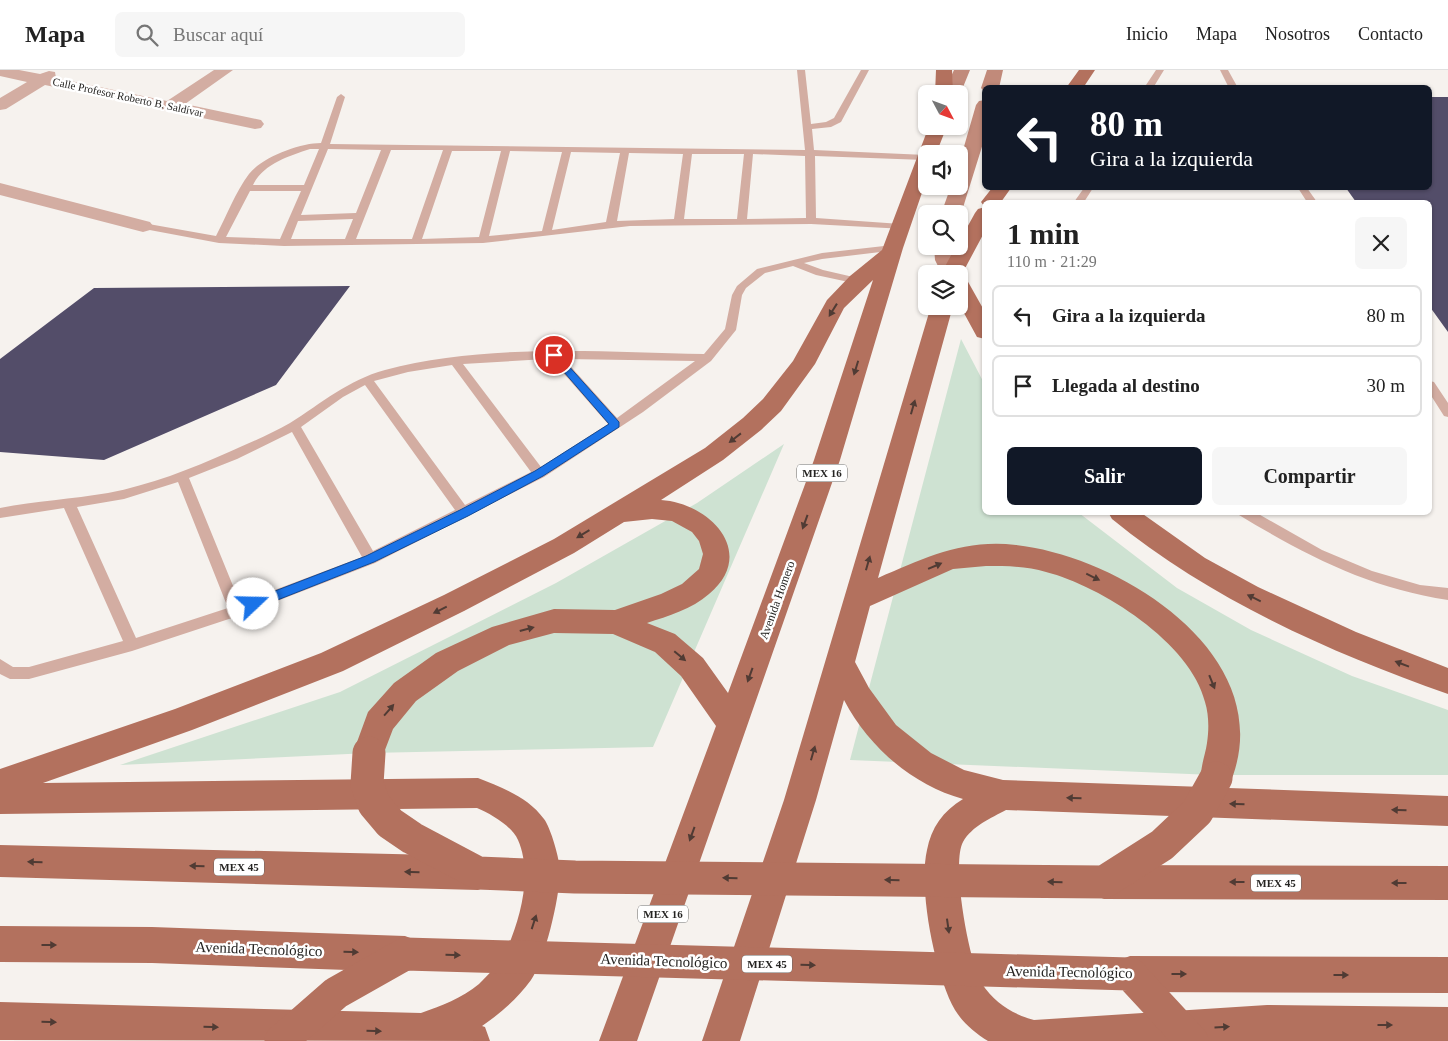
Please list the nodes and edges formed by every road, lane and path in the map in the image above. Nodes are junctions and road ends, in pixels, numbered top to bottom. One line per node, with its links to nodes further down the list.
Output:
1 (59, 70): 12 (street)
2 (225, 70): 21 (street)
3 (801, 70): 24 (lane)
4 (865, 70): 24 (lane)
5 (944, 70): 13 (main road)
6 (962, 70): 14 (main road)
7 (995, 70): 15 (main road)
8 (1087, 70): 16 (main road)
9 (1160, 70): 17 (lane)
10 (1224, 70): 18 (lane)
11 (0, 71): 12 (street, Calle Profesor Roberto B. Saldívar)
12 (42, 80): 20 (street); 21 (street, Calle Profesor Roberto B. Saldívar)
13 (944, 85)
14 (956, 85)
15 (991, 85)
16 (1076, 85)
17 (1150, 85)
18 (1232, 85)
19 (341, 97): 25 (lane)
20 (0, 105)
21 (171, 106): 23 (street, Calle Profesor Roberto B. Saldívar)
22 (982, 117): 39 (main road)
23 (255, 124)
24 (807, 127): 33 (lane)
25 (325, 146): 26 (lane); 36 (lane); 37 (lane)
26 (387, 147): 27 (lane); 40 (lane)
27 (448, 148): 28 (lane); 52 (lane)
28 (506, 149): 29 (lane); 50 (lane)
29 (567, 149): 30 (lane); 48 (lane)
30 (625, 150): 31 (lane); 46 (lane)
31 (688, 151): 32 (lane); 44 (lane)
32 (749, 152): 33 (lane); 45 (lane)
33 (810, 152): 34 (lane); 43 (lane)
34 (918, 155)
35 (918, 177): 53 (main road, Avenida Homero / MEX 16)
36 (246, 188): 37 (lane); 49 (lane)
37 (307, 188): 41 (lane)
38 (0, 189): 47 (street)
39 (954, 205)
40 (360, 216): 41 (lane); 51 (lane)
41 (294, 218): 54 (lane)
42 (982, 219): 56 (main road)
43 (811, 221): 45 (lane); 53 (lane)
44 (679, 222): 45 (lane); 46 (lane)
45 (742, 222)
46 (610, 224): 48 (lane)
47 (143, 226): 49 (lane)
48 (546, 234): 50 (lane)
49 (219, 240): 54 (lane)
50 (483, 240): 52 (lane)
51 (350, 242): 52 (lane); 54 (lane)
52 (416, 242)
53 (895, 242): 55 (lane); 57 (main road); 86 (main road, Avenida Homero / MEX 16, one-way to 86)
54 (284, 243)
55 (796, 264): 57 (lane); 62 (lane)
56 (959, 265)
57 (858, 281): 74 (main road, one-way to 74)
58 (968, 301): 60 (main road)
59 (939, 315): 79 (main road, one-way to 59)
60 (982, 327)
61 (554, 355): 62 (lane); 63 (lane); 67 (lane)
62 (707, 358): 67 (lane)
63 (455, 361): 64 (lane); 69 (lane)
64 (367, 380): 68 (lane); 73 (lane)
65 (1432, 388): 66 (lane)
66 (1448, 413)
67 (616, 425): 69 (lane)
68 (294, 426): 70 (lane); 77 (lane)
69 (539, 474): 73 (lane)
70 (182, 476): 71 (lane); 80 (lane)
71 (68, 502): 72 (lane); 82 (lane)
72 (0, 513)
73 (464, 513): 77 (lane)
74 (617, 514): 81 (main road); 87 (main road, one-way to 87)
75 (1125, 515): 85 (main road, one-way to 75)
76 (1249, 515): 78 (lane)
77 (370, 559): 80 (lane)
78 (1448, 594)
79 (858, 599): 83 (main road); 93 (main road, one-way to 93, bridge)
80 (236, 611): 82 (lane)
81 (615, 622): 86 (main road, one-way to 86); 92 (main road, one-way to 81, bridge)
82 (132, 645): 84 (lane)
83 (839, 662): 88 (main road); 105 (main road, one-way to 83)
84 (0, 665)
85 (1448, 681)
86 (732, 724): 104 (main road, Avenida Homero / MEX 16, one-way to 104)
87 (0, 784)
88 (1003, 795): 90 (main road, one-way to 88); 100 (main road, one-way to 100)
89 (0, 799): 101 (main road, one-way to 89)
90 (1448, 811)
91 (0, 862): 92 (main road, MEX 45, one-way to 91)
92 (478, 873): 93 (main road, MEX 45, one-way to 92, bridge)
93 (1104, 882): 94 (main road, MEX 45, one-way to 93)
94 (1448, 883)
95 (0, 944): 96 (main road, Avenida Tecnológico / MEX 45, one-way to 96)
96 (405, 954): 97 (main road, Avenida Tecnológico / MEX 45, one-way to 97, bridge); 102 (main road, bridge)
97 (1130, 974): 98 (main road, Avenida Tecnológico / MEX 45, one-way to 98); 106 (main road, bridge)
98 (1448, 975)
99 (0, 1021): 101 (main road, one-way to 101)
100 (1448, 1026)
101 (422, 1032): 103 (main road)
102 (280, 1041)
103 (471, 1041)
104 (618, 1041)
105 (721, 1041)
106 (1192, 1041)

